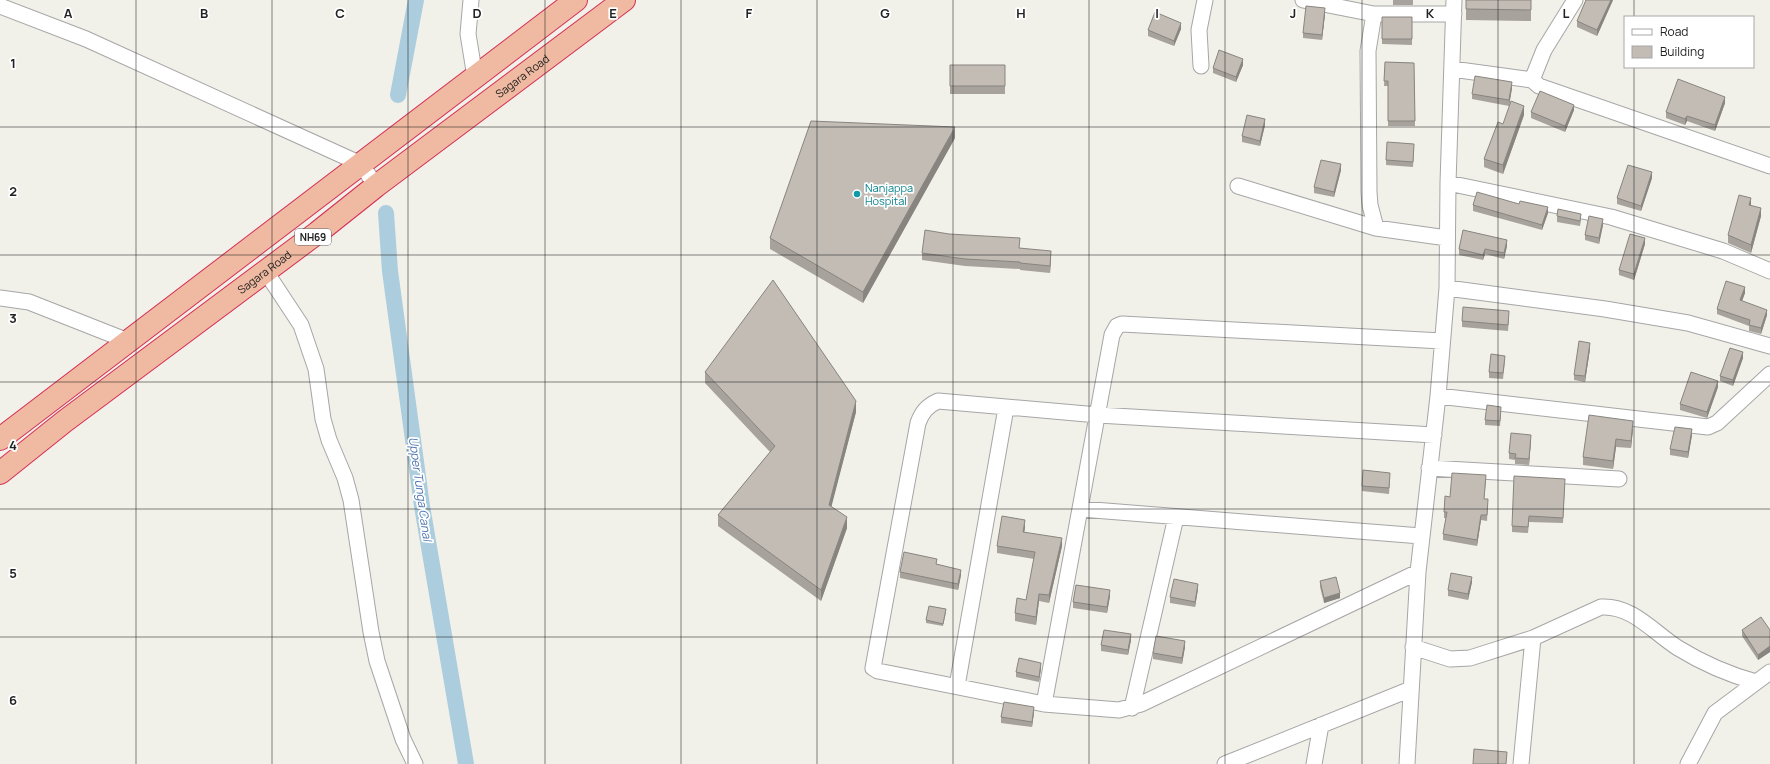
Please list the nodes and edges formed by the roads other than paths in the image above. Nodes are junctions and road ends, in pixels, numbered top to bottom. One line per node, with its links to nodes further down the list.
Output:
1 (471, 0): 12 (street)
2 (576, 0): 12 (highway, NH69)
3 (624, 0): 17 (highway, Sagara Road / NH69)
4 (1205, 0): 10 (street)
5 (1303, 0): 9 (street)
6 (1575, 0): 13 (street)
7 (0, 6): 14 (street)
8 (1454, 7): 9 (street); 11 (street)
9 (1374, 14): 19 (street)
10 (1201, 66)
11 (1452, 69): 13 (street); 16 (street)
12 (475, 77): 14 (highway, NH69)
13 (1532, 80): 15 (street)
14 (361, 164): 17 (street); 27 (highway, NH69)
15 (1770, 166)
16 (1448, 183): 20 (street); 21 (street)
17 (376, 186): 22 (highway, Sagara Road / NH69)
18 (1238, 186): 19 (street)
19 (1376, 228): 20 (street)
20 (1447, 238): 24 (street)
21 (1770, 271)
22 (266, 272): 37 (highway, Sagara Road / NH69); 52 (street)
23 (0, 286): 26 (street)
24 (1447, 288): 28 (street); 29 (street)
25 (0, 298): 26 (street)
26 (17, 299): 27 (street)
27 (128, 341): 35 (highway, NH69)
28 (1442, 341): 31 (street); 33 (street)
29 (1770, 346)
30 (1770, 374): 31 (street)
31 (1438, 396): 34 (street)
32 (1006, 408): 33 (street); 47 (street); 47 (street)
33 (1098, 415): 34 (street); 39 (street)
34 (1434, 436): 36 (street)
35 (0, 439)
36 (1429, 468): 38 (street); 41 (street)
37 (0, 473)
38 (1619, 479)
39 (1081, 508): 40 (street); 49 (street)
40 (1176, 517): 41 (street); 50 (street)
41 (1422, 536): 42 (street)
42 (1418, 572): 44 (street); 50 (street)
43 (1533, 638): 44 (street); 46 (street); 56 (street)
44 (1413, 647): 48 (street)
45 (1770, 672): 46 (street)
46 (1756, 682): 57 (street)
47 (957, 686): 49 (street)
48 (1410, 690): 51 (street); 55 (street)
49 (1044, 704): 50 (street)
50 (1132, 708)
51 (1321, 725): 53 (street); 54 (street)
52 (415, 764)
53 (1225, 764)
54 (1314, 764)
55 (1407, 764)
56 (1521, 764)
57 (1688, 764)

